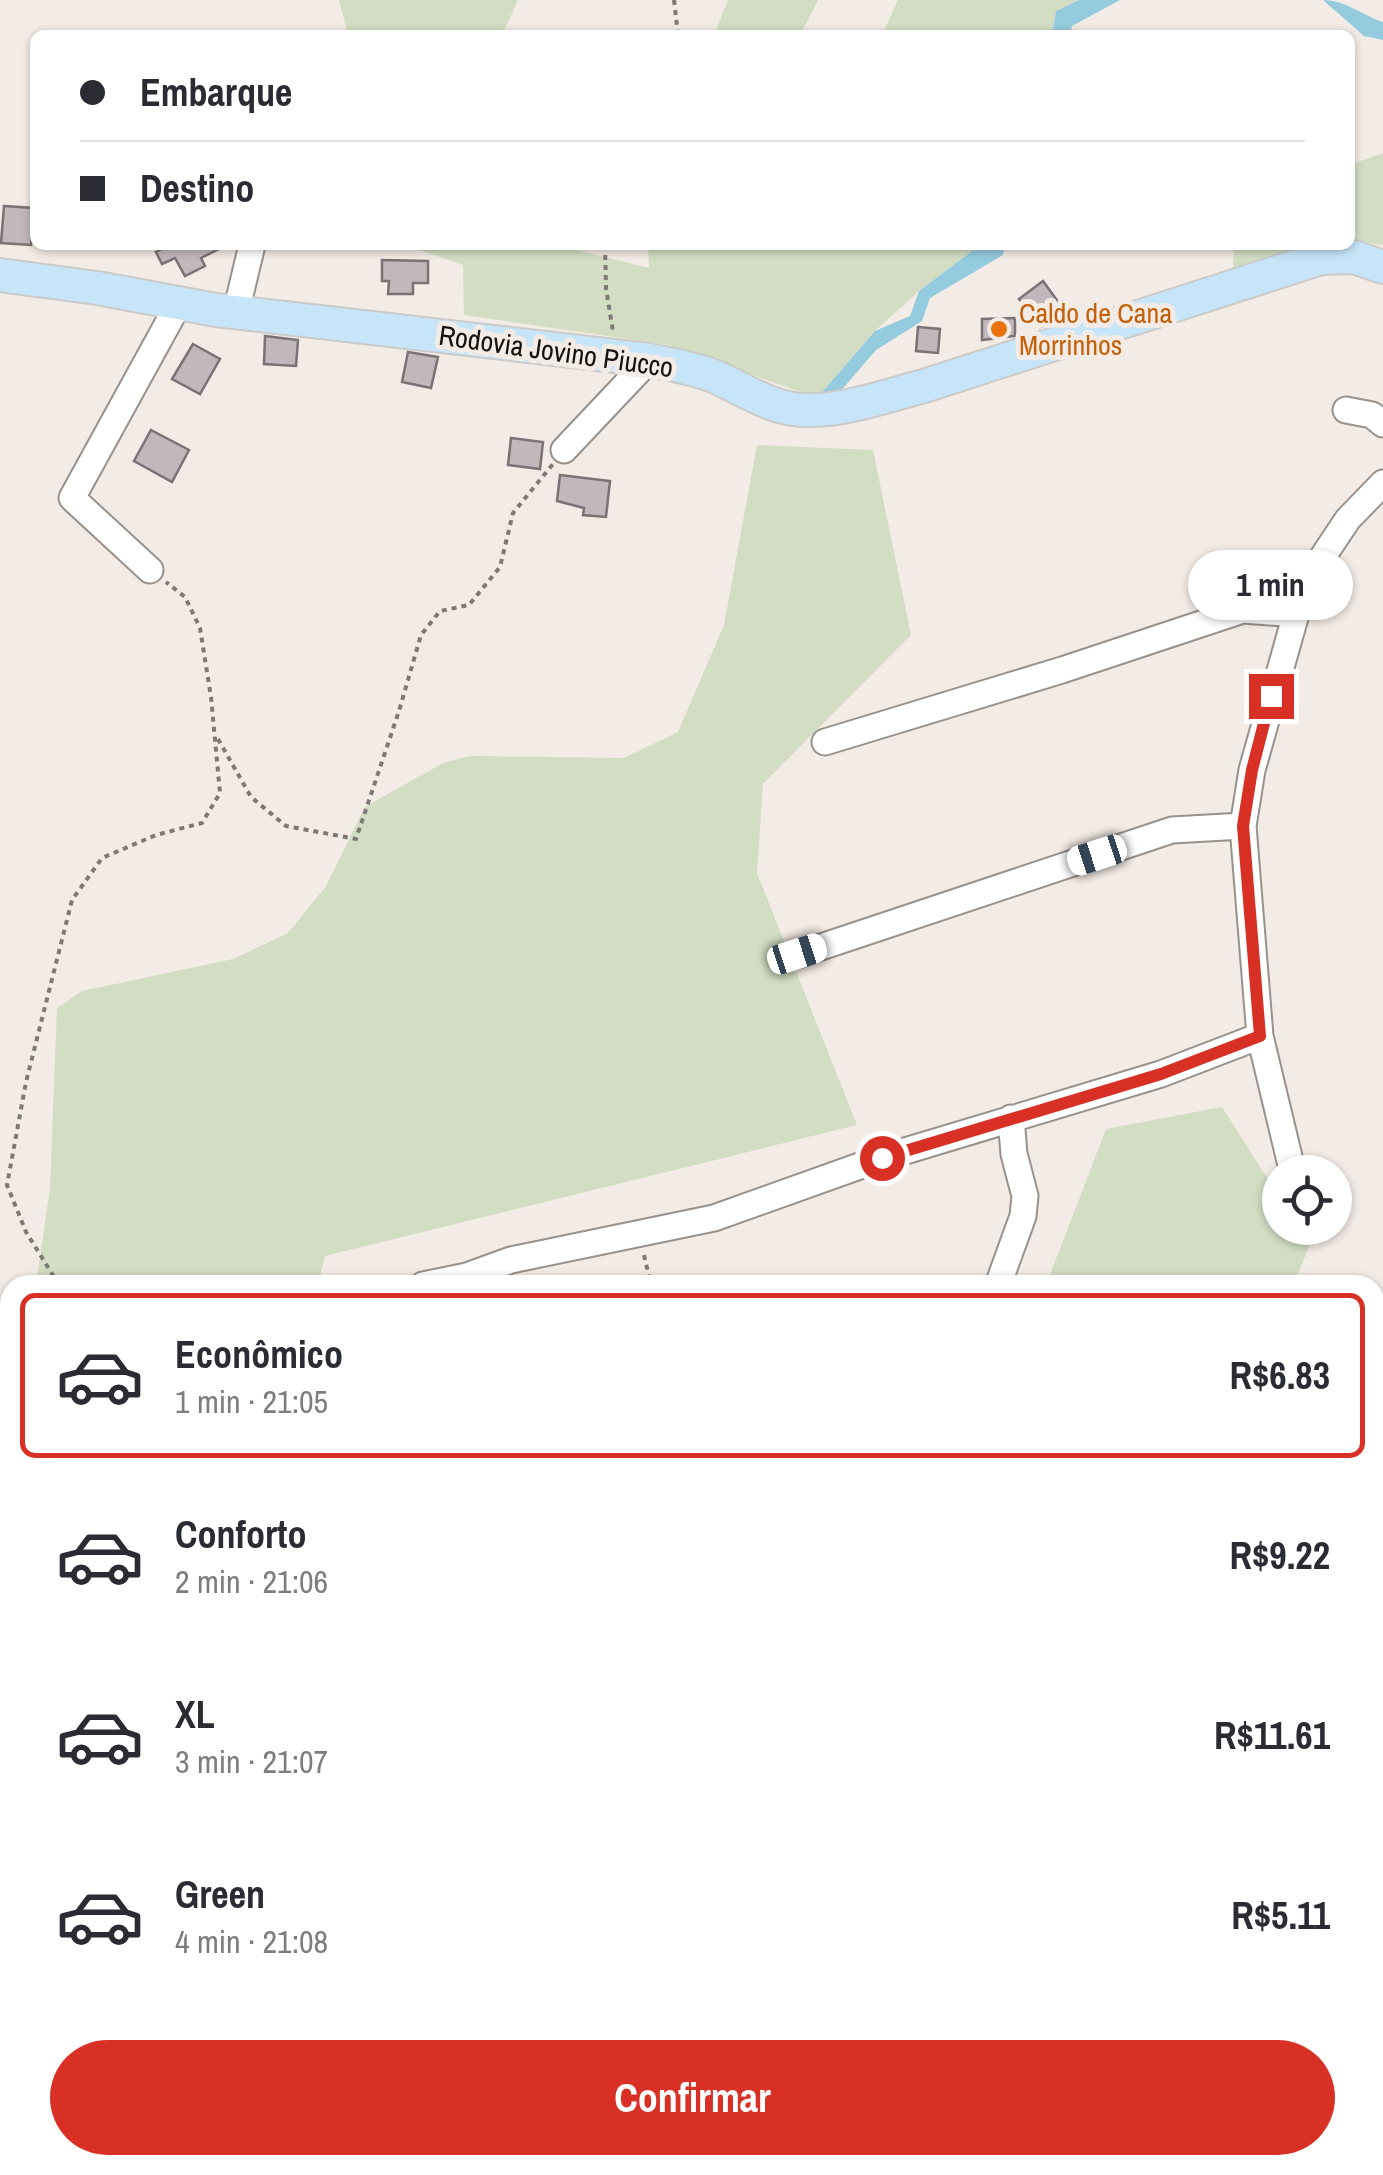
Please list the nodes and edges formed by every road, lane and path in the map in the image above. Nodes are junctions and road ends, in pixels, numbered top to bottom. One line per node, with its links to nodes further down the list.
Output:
1 (674, 0): 2 (path)
2 (677, 30)
3 (251, 250): 8 (street)
4 (605, 250): 9 (path)
5 (1383, 267): 9 (main road, Rodovia Jovino Piucco)
6 (0, 275): 7 (main road, Rodovia Jovino Piucco)
7 (178, 305): 8 (main road, Rodovia Jovino Piucco); 14 (street)
8 (236, 312): 9 (main road, Rodovia Jovino Piucco)
9 (633, 358): 12 (street)
10 (1346, 410): 11 (street)
11 (1383, 424)
12 (564, 450): 16 (path)
13 (1383, 483): 15 (street)
14 (150, 570): 16 (path)
15 (1296, 614): 17 (street); 18 (street)
16 (216, 735): 23 (path)
17 (825, 742)
18 (1243, 826): 19 (street); 20 (street)
19 (797, 954)
20 (1260, 1036): 21 (street); 22 (street)
21 (1011, 1118): 24 (street); 28 (street)
22 (1289, 1155)
23 (4, 1184): 25 (path)
24 (639, 1234): 26 (street); 27 (path)
25 (53, 1275)
26 (470, 1275)
27 (648, 1275)
28 (1002, 1275)

